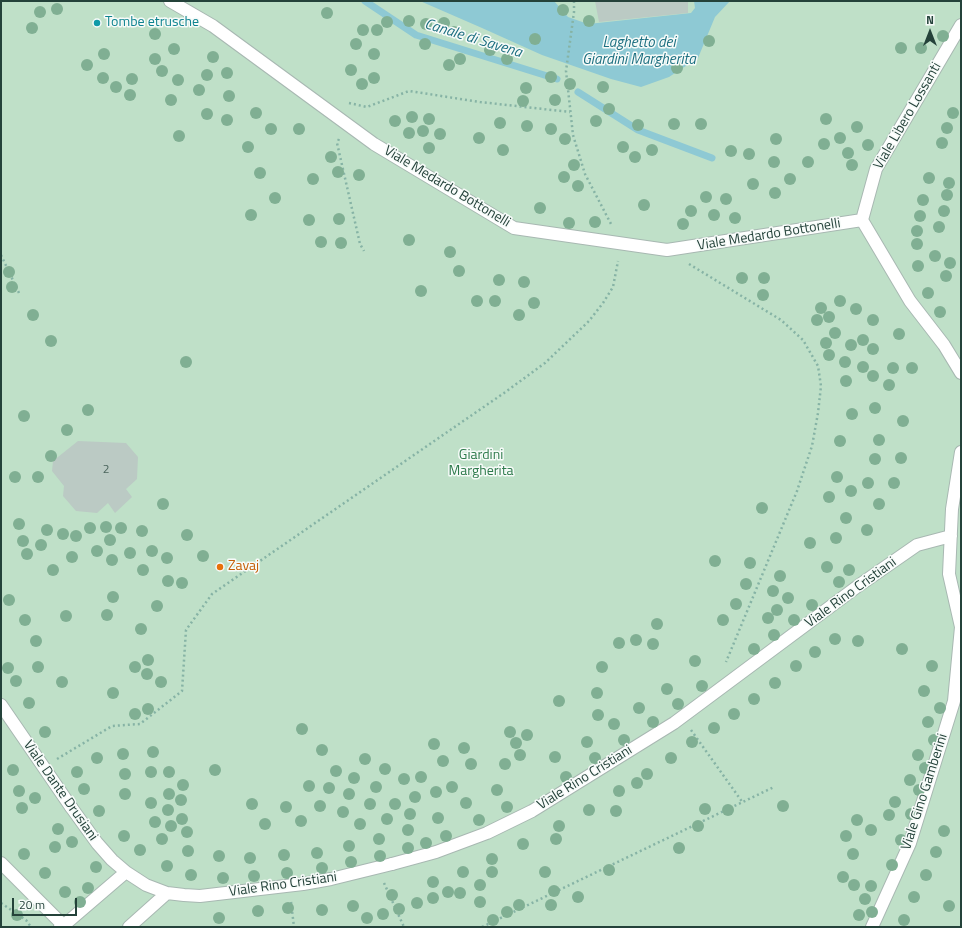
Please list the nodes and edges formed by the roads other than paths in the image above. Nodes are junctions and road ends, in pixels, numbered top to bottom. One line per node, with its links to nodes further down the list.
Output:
1 (170, 1): 3 (street, Viale Medardo Bottonelli)
2 (961, 25): 3 (street, Viale Libero Lossanti)
3 (862, 220): 4 (street)
4 (961, 373)
5 (961, 452): 6 (street)
6 (951, 536): 7 (street); 11 (street, Viale Rino Cristiani)
7 (961, 627): 14 (street, Viale Gino Gamberini)
8 (1, 705): 10 (street, Viale Dante Drusiani)
9 (1, 863): 12 (street)
10 (126, 872): 11 (street, Viale Dante Drusiani); 12 (street)
11 (167, 893): 13 (street)
12 (62, 926)
13 (130, 927)
14 (872, 927)

